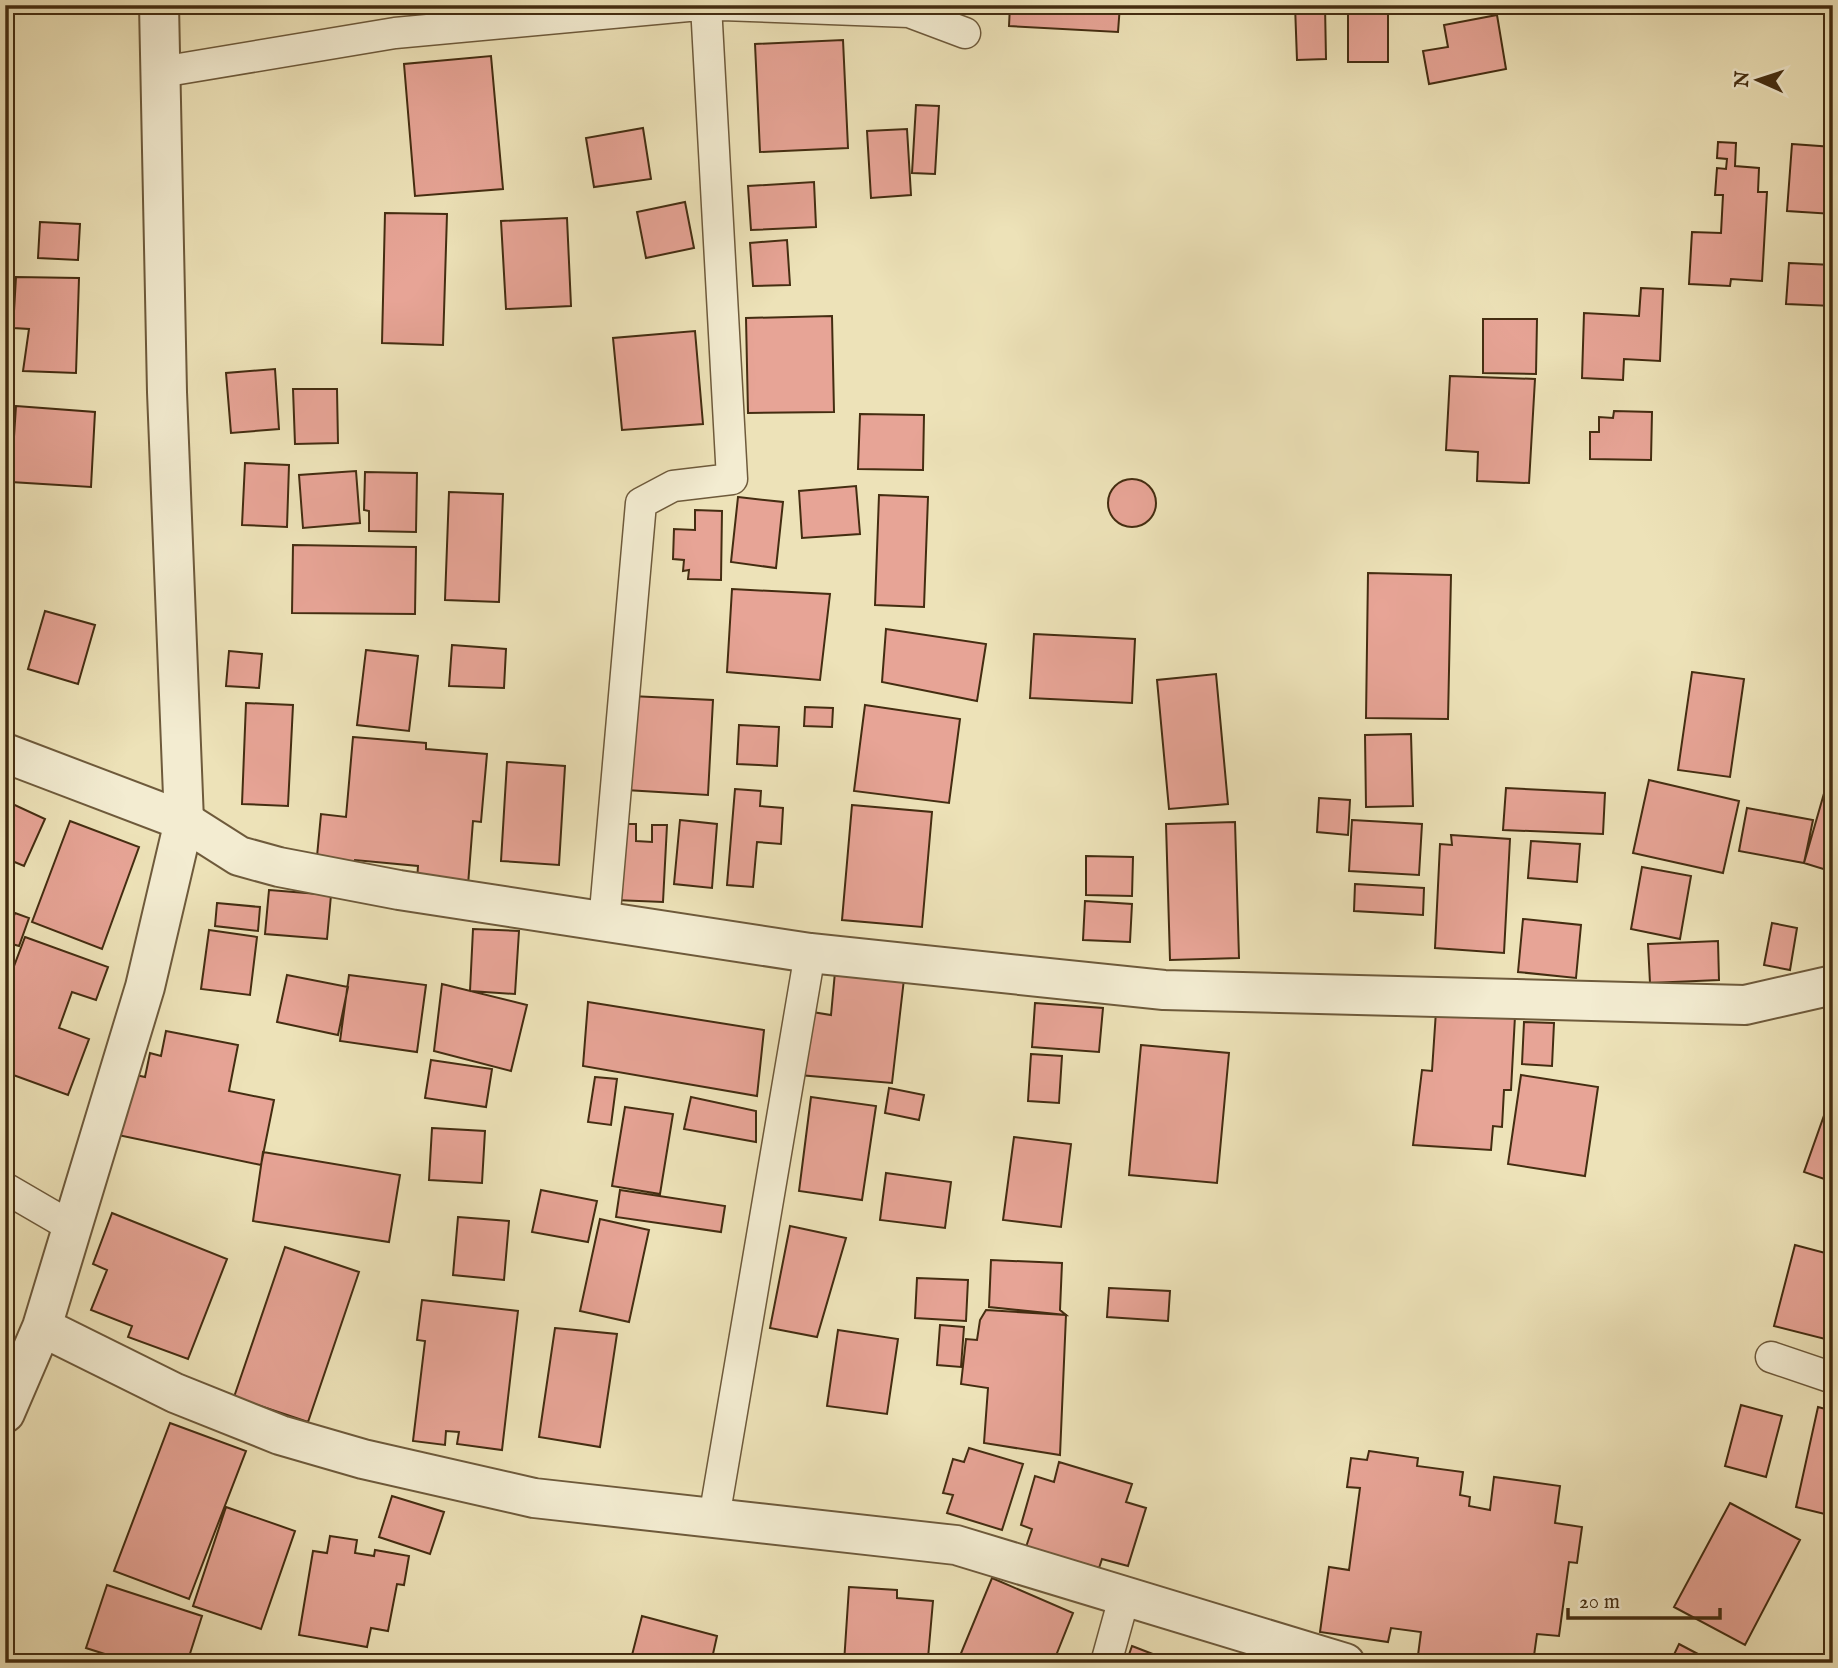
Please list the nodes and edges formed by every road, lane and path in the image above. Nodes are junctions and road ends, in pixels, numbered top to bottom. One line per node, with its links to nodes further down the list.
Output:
1 (159, 5): 6 (street)
2 (699, 5): 6 (lane)
3 (706, 5): 9 (lane)
4 (722, 5): 5 (lane)
5 (965, 33)
6 (160, 72): 8 (street)
7 (5, 753): 8 (street)
8 (184, 821): 9 (street); 13 (street)
9 (604, 923): 10 (street)
10 (810, 953): 11 (street); 18 (lane)
11 (1833, 985)
12 (5, 1188): 13 (lane)
13 (72, 1227): 14 (street)
14 (42, 1326): 17 (street); 18 (street)
15 (1771, 1357): 16 (lane)
16 (1833, 1378)
17 (5, 1413)
18 (714, 1518): 19 (street)
19 (1124, 1598): 20 (lane); 21 (street)
20 (1106, 1663)
21 (1345, 1663)

